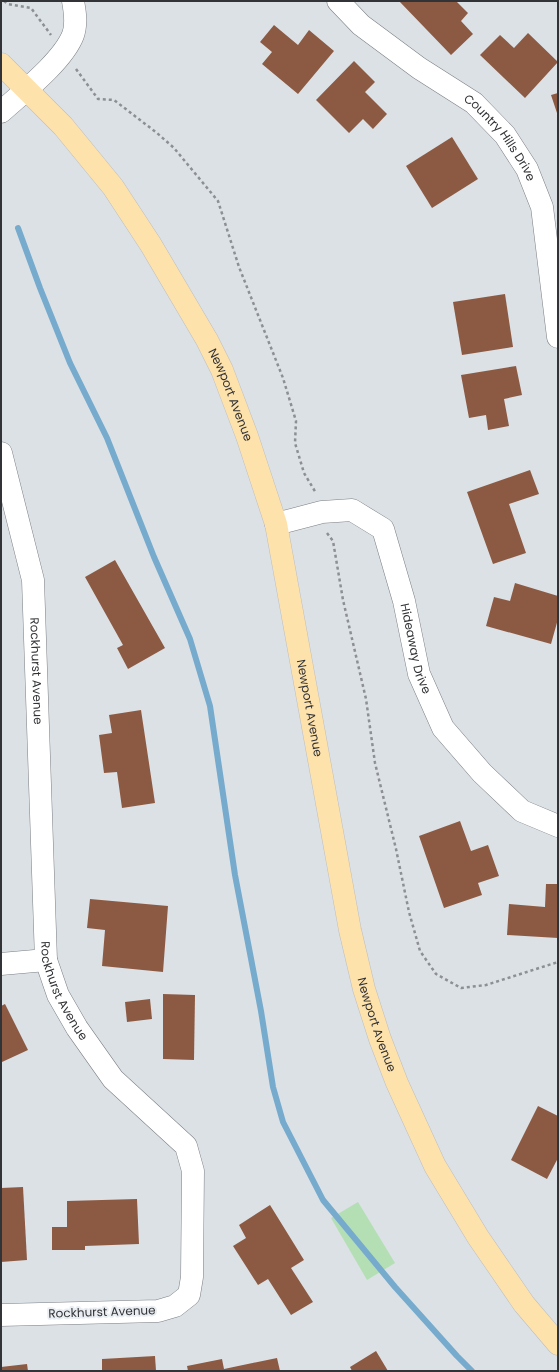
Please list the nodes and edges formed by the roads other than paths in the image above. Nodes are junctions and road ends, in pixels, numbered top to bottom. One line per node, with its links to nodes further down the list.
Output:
1 (73, 1): 4 (street)
2 (338, 1): 6 (street, Country Hills Drive)
3 (1, 64): 4 (main road, Newport Avenue)
4 (27, 89): 5 (street); 8 (main road, Newport Avenue)
5 (1, 112)
6 (558, 337)
7 (1, 453): 10 (street, Rockhurst Avenue)
8 (276, 524): 9 (street, Hideaway Drive); 13 (main road, Newport Avenue)
9 (558, 826)
10 (46, 960): 11 (street); 12 (street, Rockhurst Avenue)
11 (1, 964)
12 (1, 1314)
13 (558, 1344)

